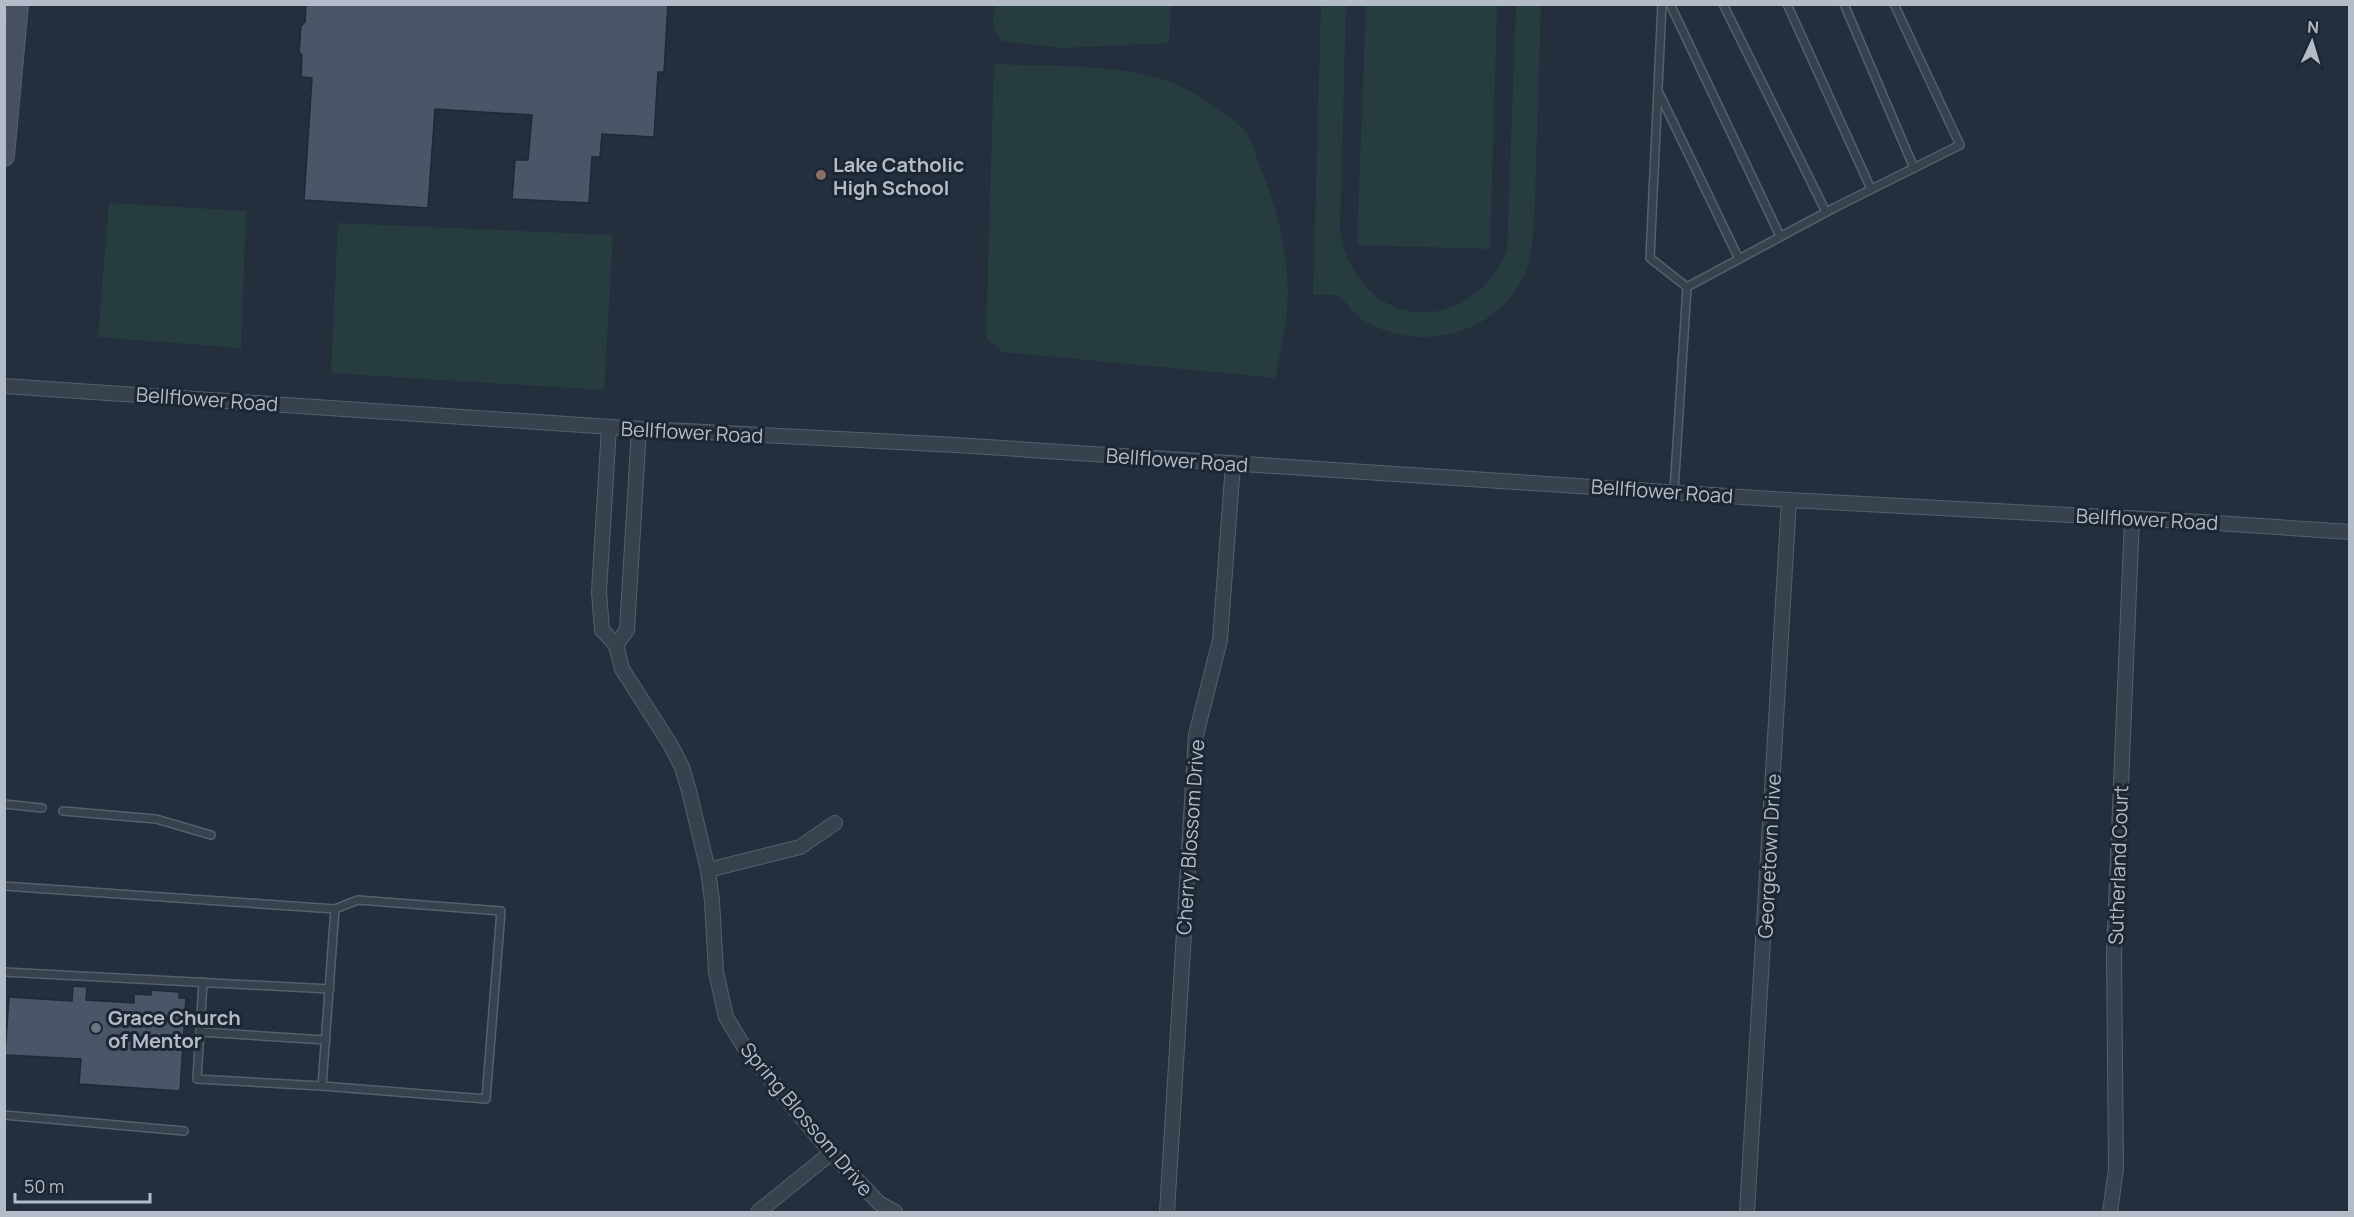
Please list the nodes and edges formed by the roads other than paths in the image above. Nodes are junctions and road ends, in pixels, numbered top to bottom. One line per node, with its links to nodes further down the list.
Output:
1 (18, 4): 8 (main road)
2 (1662, 4): 9 (lane)
3 (1670, 4): 14 (lane)
4 (1723, 4): 13 (lane)
5 (1787, 4): 12 (lane)
6 (1844, 4): 11 (lane)
7 (1894, 4): 11 (lane)
8 (8, 76): 10 (main road)
9 (1658, 90): 15 (lane); 16 (lane)
10 (4, 156)
11 (1914, 168): 12 (lane)
12 (1872, 189): 13 (lane)
13 (1826, 212): 14 (lane)
14 (1780, 236): 15 (lane)
15 (1739, 259): 16 (lane)
16 (1687, 287): 21 (lane)
17 (4, 386): 18 (street, Bellflower Road)
18 (609, 427): 19 (street, Bellflower Road); 25 (street, Spring Blossom Drive)
19 (639, 429): 20 (street, Bellflower Road); 25 (street)
20 (1233, 464): 21 (street, Bellflower Road); 45 (street, Cherry Blossom Drive)
21 (1674, 491): 22 (street, Bellflower Road)
22 (1790, 500): 23 (street, Bellflower Road); 46 (street, Georgetown Drive)
23 (2132, 518): 24 (street, Bellflower Road); 47 (street, Sutherland Court)
24 (2349, 532)
25 (616, 645): 31 (street, Spring Blossom Drive)
26 (4, 804): 27 (lane)
27 (42, 808)
28 (63, 811): 30 (lane)
29 (835, 823): 31 (street)
30 (211, 836)
31 (708, 870): 42 (street, Spring Blossom Drive)
32 (4, 886): 33 (lane)
33 (335, 909): 36 (lane); 39 (lane)
34 (4, 972): 35 (lane)
35 (203, 982): 36 (lane); 37 (lane)
36 (330, 989): 38 (lane)
37 (200, 1032): 38 (lane); 39 (lane)
38 (326, 1040): 39 (lane)
39 (322, 1086)
40 (4, 1115): 41 (lane)
41 (184, 1131)
42 (831, 1153): 43 (street); 44 (street, Spring Blossom Drive)
43 (758, 1212)
44 (895, 1212)
45 (1167, 1212)
46 (1747, 1212)
47 (2110, 1212)

